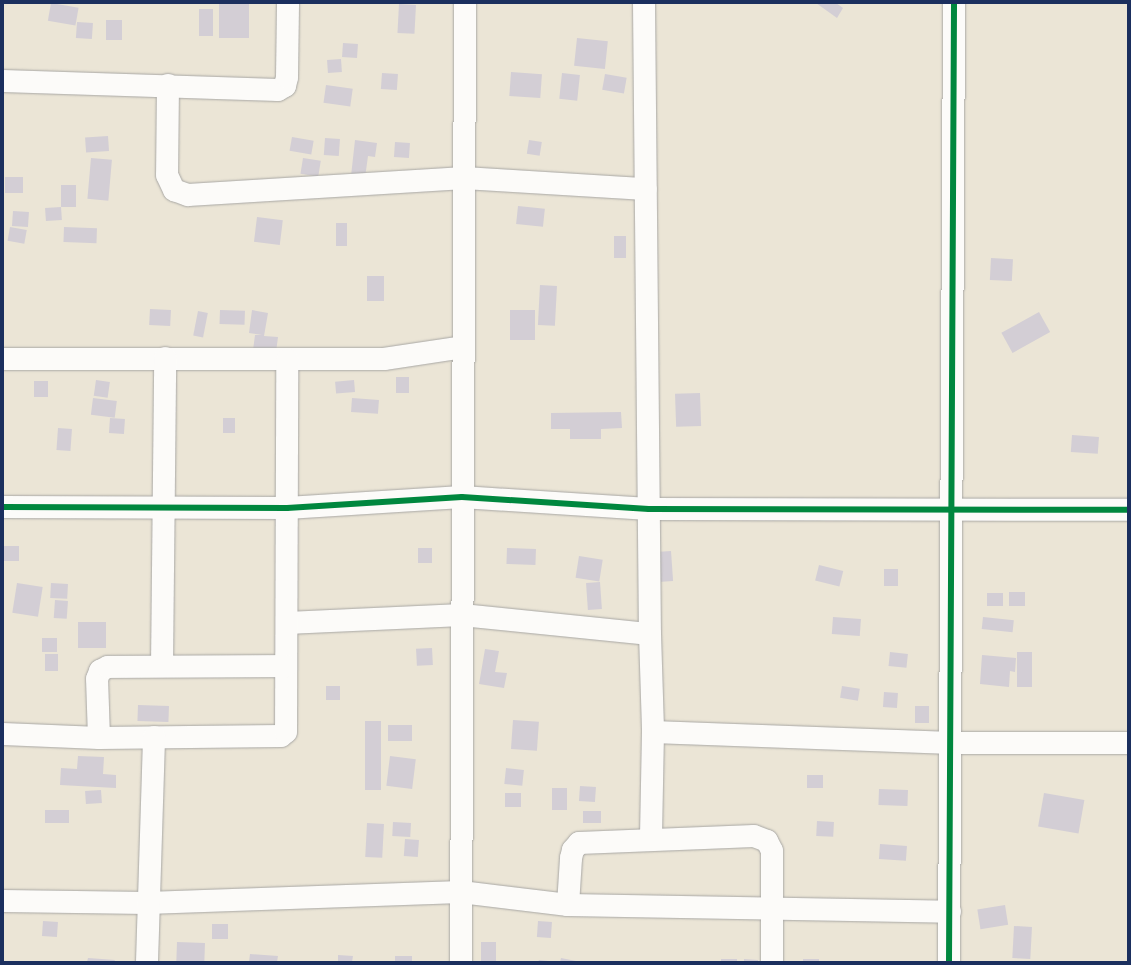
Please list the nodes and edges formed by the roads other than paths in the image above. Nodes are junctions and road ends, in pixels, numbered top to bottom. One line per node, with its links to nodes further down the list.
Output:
1 (288, 3): 6 (street)
2 (465, 3): 7 (street)
3 (644, 3): 8 (street)
4 (954, 3): 18 (street)
5 (3, 81): 6 (street)
6 (168, 85): 7 (street)
7 (464, 178): 8 (street); 9 (street)
8 (646, 189): 17 (street)
9 (463, 347): 12 (street); 13 (street)
10 (165, 358): 11 (street); 12 (street); 15 (street)
11 (3, 359)
12 (287, 360): 16 (street)
13 (462, 497): 16 (street); 17 (street); 20 (street)
14 (3, 507): 15 (street)
15 (163, 507): 16 (street); 23 (street)
16 (287, 508): 21 (street)
17 (649, 509): 18 (street); 22 (street)
18 (952, 510): 19 (street); 29 (street)
19 (1128, 510)
20 (462, 615): 21 (street); 22 (street); 32 (street)
21 (287, 623): 24 (street)
22 (650, 634): 25 (street)
23 (162, 666): 24 (street); 28 (street)
24 (286, 666): 27 (street)
25 (653, 732): 29 (street); 31 (street)
26 (3, 734): 28 (street)
27 (154, 737): 28 (street); 34 (street)
28 (99, 738)
29 (952, 742): 30 (street); 37 (street)
30 (1128, 743)
31 (651, 839): 35 (street); 36 (street)
32 (461, 892): 34 (street); 35 (street); 39 (street)
33 (3, 901): 34 (street)
34 (147, 903): 38 (street)
35 (568, 904): 36 (street)
36 (772, 909): 37 (street); 40 (street)
37 (950, 912): 41 (street)
38 (146, 962)
39 (461, 962)
40 (772, 962)
41 (950, 962)

